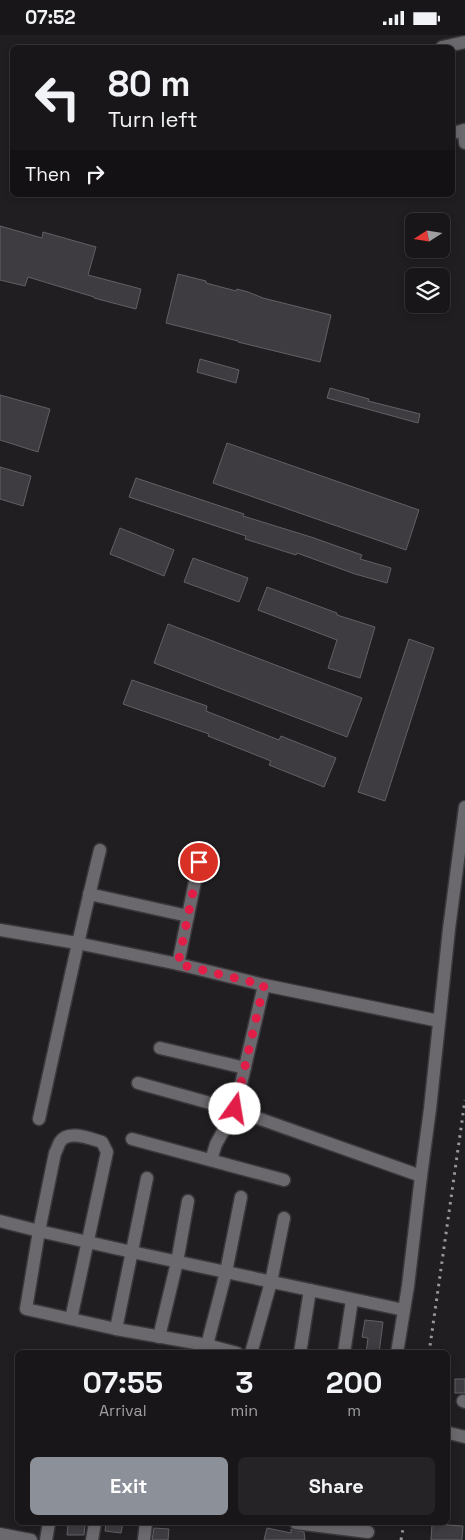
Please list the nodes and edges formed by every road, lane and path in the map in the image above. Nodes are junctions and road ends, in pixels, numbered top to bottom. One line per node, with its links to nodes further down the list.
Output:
1 (465, 42): 2 (street)
2 (451, 45)
3 (461, 131): 4 (street)
4 (465, 143)
5 (465, 807): 14 (street)
6 (100, 850): 8 (street)
7 (199, 862): 9 (street)
8 (89, 894): 9 (street); 11 (street)
9 (188, 916): 12 (street)
10 (0, 930): 11 (street)
11 (77, 943): 12 (street); 19 (street)
12 (178, 964): 13 (street)
13 (264, 985): 14 (street); 16 (street)
14 (439, 1021): 22 (street)
15 (160, 1048): 16 (street)
16 (245, 1068): 18 (street)
17 (138, 1083): 18 (street)
18 (235, 1109): 21 (street); 22 (street)
19 (39, 1119)
20 (132, 1139): 21 (street)
21 (211, 1160): 24 (street)
22 (421, 1176): 37 (street)
23 (147, 1178): 31 (street)
24 (284, 1180)
25 (240, 1197): 33 (street)
26 (188, 1201): 32 (street)
27 (284, 1218): 34 (street)
28 (0, 1221): 29 (street)
29 (39, 1231): 30 (street); 30 (street); 38 (street)
30 (87, 1242): 31 (street); 38 (street)
31 (132, 1252): 32 (street); 39 (street)
32 (177, 1261): 33 (street); 40 (street)
33 (226, 1272): 34 (street); 41 (street)
34 (271, 1282): 35 (street); 43 (street)
35 (310, 1290): 36 (street); 44 (street)
36 (352, 1300): 37 (street); 45 (street)
37 (404, 1310): 46 (street)
38 (71, 1319): 39 (street)
39 (116, 1329): 40 (street)
40 (159, 1337): 41 (street)
41 (206, 1345): 42 (street)
42 (225, 1350)
43 (252, 1350)
44 (300, 1350)
45 (344, 1350)
46 (397, 1350)
47 (450, 1433): 48 (street)
48 (465, 1437)
49 (49, 1525): 56 (street)
50 (95, 1525): 57 (street)
51 (146, 1525): 58 (street)
52 (312, 1525): 53 (street)
53 (368, 1532)
54 (0, 1534): 55 (street)
55 (31, 1540)
56 (46, 1540)
57 (92, 1540)
58 (144, 1540)

